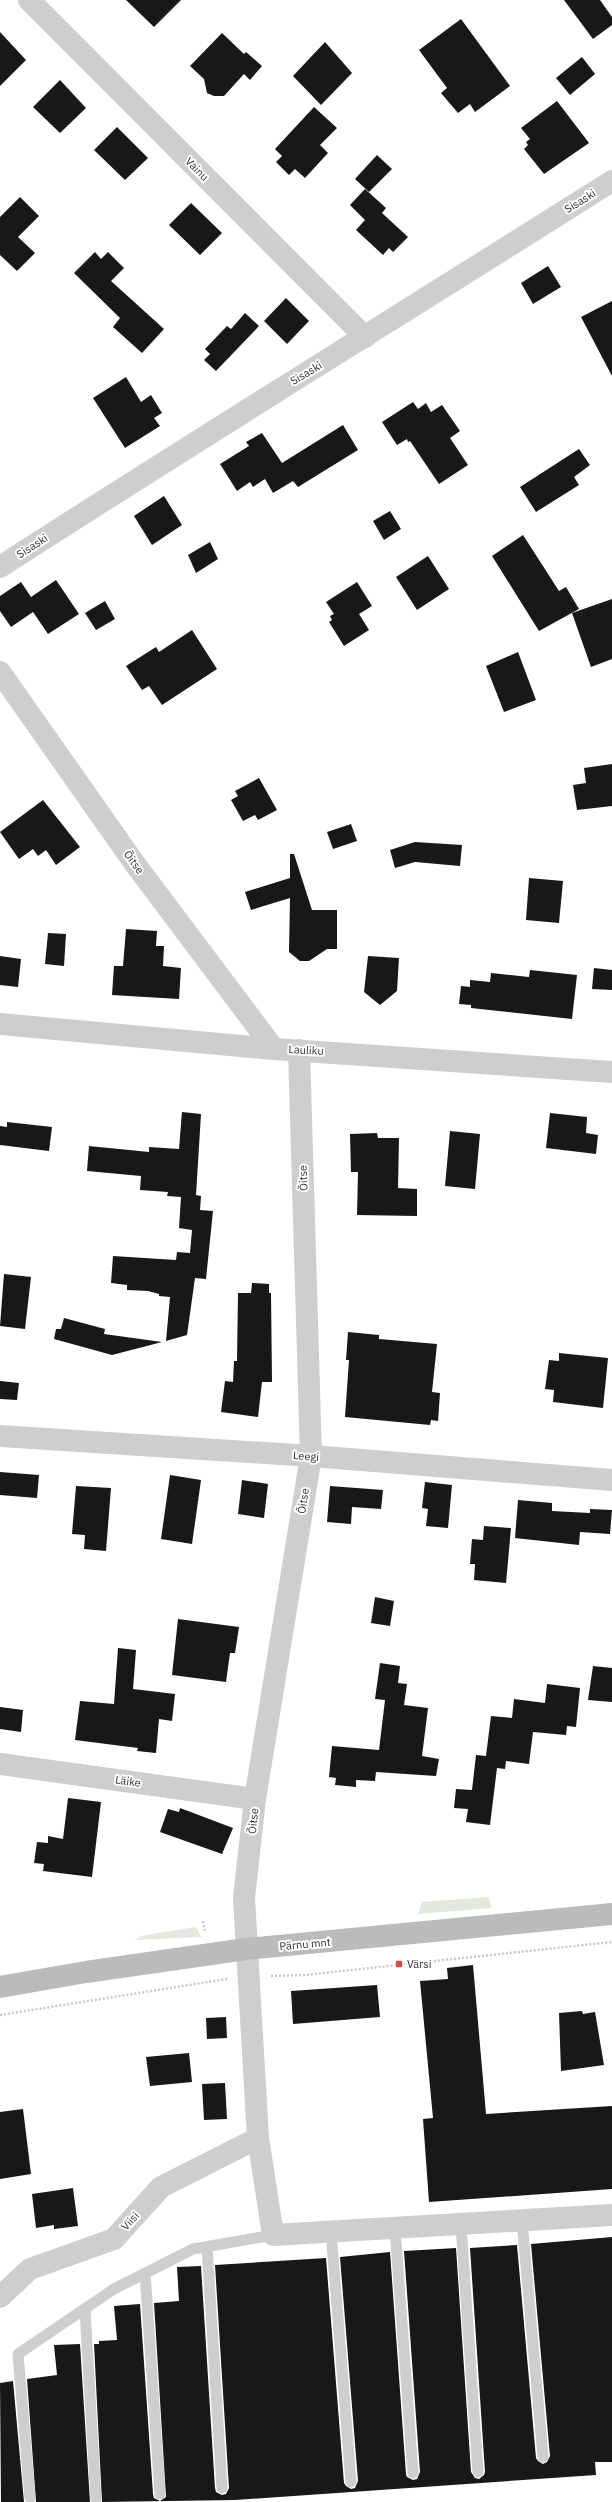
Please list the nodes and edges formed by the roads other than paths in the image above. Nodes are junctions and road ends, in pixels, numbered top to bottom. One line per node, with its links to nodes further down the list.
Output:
1 (29, 0): 3 (street, Vainu)
2 (612, 181): 3 (street, Sisaski)
3 (365, 337): 4 (street, Sisaski)
4 (0, 567)
5 (0, 672): 7 (street, Õitse)
6 (0, 1024): 7 (street, Lauliku)
7 (274, 1049): 8 (street, Lauliku)
8 (299, 1050): 9 (street, Lauliku); 11 (street, Õitse)
9 (612, 1072)
10 (0, 1436): 11 (street, Leegi)
11 (311, 1456): 12 (street, Leegi); 14 (street, Õitse)
12 (612, 1480)
13 (0, 1764): 14 (street, Läike)
14 (256, 1799): 16 (street, Õitse)
15 (612, 1914): 16 (main road, Pärnu mnt)
16 (246, 1949): 17 (main road, Pärnu mnt); 18 (street)
17 (0, 1987)
18 (258, 2138): 24 (street); 27 (street, Viisi)
19 (612, 2215): 20 (street)
20 (522, 2221): 21 (street); 29 (lane)
21 (461, 2225): 22 (street); 30 (lane)
22 (395, 2228): 23 (street); 31 (lane)
23 (331, 2232): 24 (street); 32 (lane)
24 (273, 2235): 25 (lane)
25 (207, 2247): 26 (lane); 33 (lane)
26 (145, 2273): 28 (lane); 34 (lane)
27 (0, 2297)
28 (85, 2310): 35 (lane); 36 (lane)
29 (543, 2457)
30 (478, 2472)
31 (412, 2473)
32 (351, 2482)
33 (222, 2488)
34 (160, 2494)
35 (30, 2498)
36 (96, 2499)

